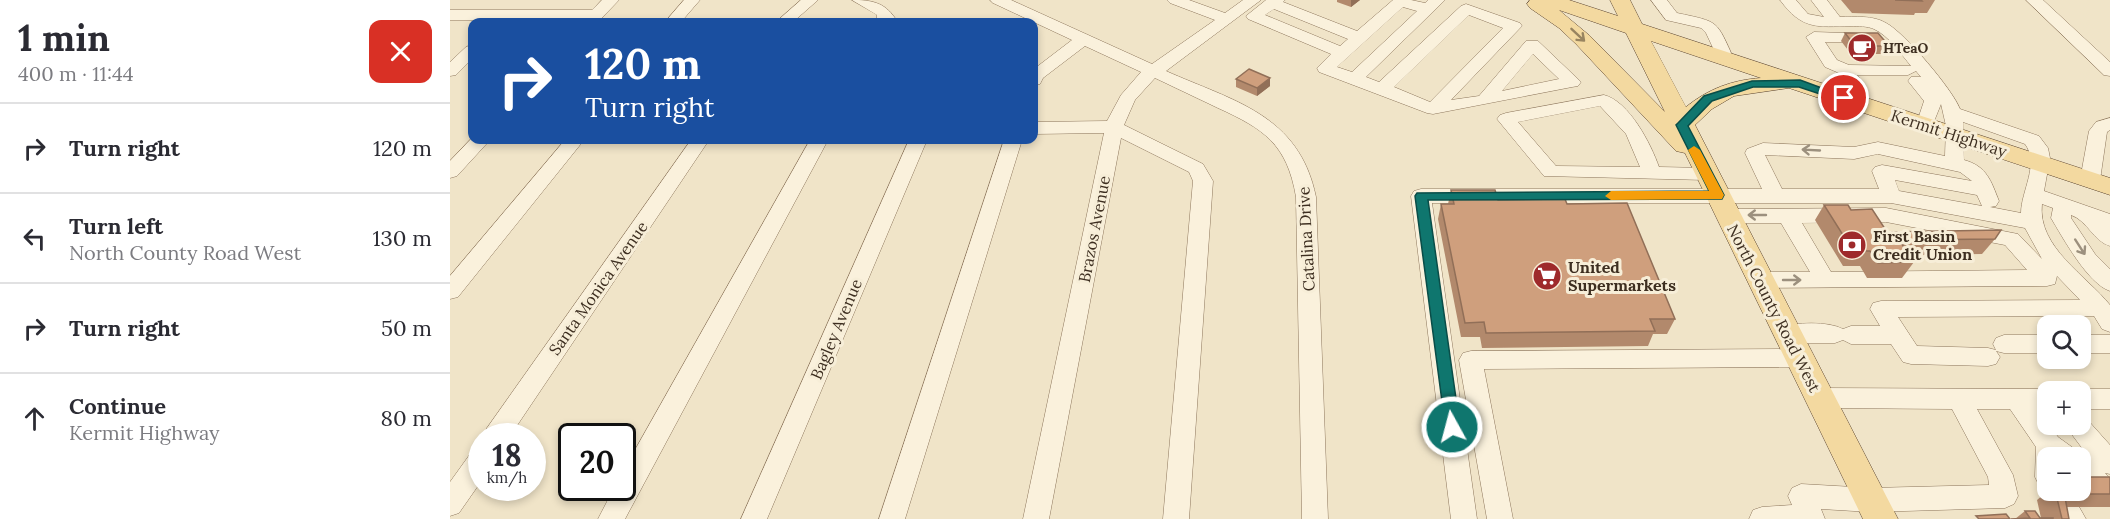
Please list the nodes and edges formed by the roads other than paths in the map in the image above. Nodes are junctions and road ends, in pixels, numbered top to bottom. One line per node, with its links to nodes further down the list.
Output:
1 (611, 0): 20 (street)
2 (692, 0): 21 (street)
3 (810, 0): 22 (street)
4 (860, 0): 23 (street)
5 (998, 0): 25 (street, Catalina Drive)
6 (1174, 0): 17 (street)
7 (1212, 0): 17 (street)
8 (1531, 0): 67 (main road, one-way to 67)
9 (1549, 0): 29 (main road, Kermit Highway)
10 (1620, 0): 29 (main road, North County Road West)
11 (1659, 0): 35 (street)
12 (1788, 0): 26 (street)
13 (1819, 0): 26 (street)
14 (2034, 0): 40 (street)
15 (1264, 5): 27 (street, Brazos Avenue); 30 (street); 33 (street)
16 (1432, 5): 30 (street); 42 (street)
17 (1198, 9): 27 (street)
18 (450, 15): 19 (street)
19 (495, 18)
20 (595, 18)
21 (676, 18)
22 (789, 18)
23 (887, 18)
24 (1038, 18): 31 (street, Catalina Drive)
25 (1038, 18)
26 (1835, 22): 48 (street)
27 (1230, 25): 39 (street, Brazos Avenue)
28 (1514, 26): 32 (street); 44 (street); 47 (street)
29 (1634, 28): 35 (main road, Kermit Highway); 50 (main road, North County Road West)
30 (1360, 38): 33 (street)
31 (1084, 39): 39 (street, Catalina Drive); 41 (street)
32 (1532, 44): 46 (street); 46 (street)
33 (1342, 53): 42 (street)
34 (463, 54): 38 (street)
35 (1726, 59): 43 (main road, Kermit Highway)
36 (1846, 70): 37 (street); 37 (street); 45 (street)
37 (1908, 70): 51 (street)
38 (450, 71)
39 (1154, 71): 52 (street, Brazos Avenue); 114 (street, Catalina Drive)
40 (2110, 71)
41 (1038, 74)
42 (1355, 79): 44 (street)
43 (1800, 84): 45 (main road, Kermit Highway); 50 (main road)
44 (1382, 89): 47 (street)
45 (1844, 98): 51 (main road, Kermit Highway)
46 (1485, 100): 47 (street)
47 (1434, 109)
48 (1951, 112): 54 (street); 63 (street)
49 (2110, 124): 61 (street)
50 (1682, 125): 67 (main road, North County Road West)
51 (1926, 125): 54 (main road, Kermit Highway)
52 (1114, 127): 53 (street); 112 (street, Brazos Avenue); 113 (street)
53 (1038, 128)
54 (1956, 135): 62 (street); 63 (main road, Kermit Highway)
55 (477, 144): 64 (street)
56 (572, 144): 85 (street)
57 (697, 144): 99 (street, Santa Monica Avenue)
58 (817, 144): 109 (street)
59 (916, 144): 110 (street, Bagley Avenue)
60 (1012, 144): 111 (street)
61 (2102, 157): 66 (street)
62 (1954, 164): 68 (street); 70 (street, one-way to 70)
63 (2042, 164): 66 (main road, Kermit Highway); 69 (street)
64 (450, 172)
65 (1652, 173): 65 (street); 67 (street)
66 (2100, 183)
67 (1713, 187): 70 (street); 73 (street, one-way to 67); 82 (main road, North County Road West); 115 (street)
68 (1985, 190): 71 (street); 74 (street)
69 (2033, 194): 72 (street); 77 (street)
70 (1775, 195): 71 (street)
71 (1892, 196): 74 (street)
72 (2063, 205): 75 (street); 84 (street, one-way to 84)
73 (1787, 215): 79 (street); 83 (street)
74 (1994, 215): 77 (street)
75 (2089, 216): 76 (street); 78 (street)
76 (2110, 221)
77 (2032, 222): 80 (street)
78 (2110, 239)
79 (2031, 260): 80 (street); 83 (street)
80 (2055, 260): 86 (street)
81 (1863, 271): 83 (street)
82 (1760, 280): 83 (street, one-way to 83); 87 (main road, North County Road West)
83 (1832, 280)
84 (2110, 283)
85 (450, 291)
86 (2102, 303): 88 (street)
87 (1787, 334): 88 (street); 92 (main road, North County Road West)
88 (1897, 335): 91 (street)
89 (2091, 344): 90 (street)
90 (2110, 344)
91 (2037, 345)
92 (1799, 358): 93 (main road, North County Road West); 116 (street)
93 (1820, 398): 94 (street); 107 (main road, North County Road West)
94 (1959, 399): 95 (street); 107 (street)
95 (2017, 399): 96 (street); 101 (street)
96 (2037, 399)
97 (2091, 399): 98 (street)
98 (2110, 399)
99 (505, 423)
100 (2086, 435): 102 (street)
101 (2048, 447)
102 (2110, 463)
103 (2091, 474): 105 (street)
104 (468, 478): 106 (street)
105 (2104, 491)
106 (450, 504)
107 (1876, 509): 108 (street)
108 (1811, 517): 117 (street)
109 (611, 519)
110 (754, 519)
111 (892, 519)
112 (1036, 519)
113 (1176, 519)
114 (1316, 519)
115 (1464, 519)
116 (1500, 519)
117 (1762, 519)

